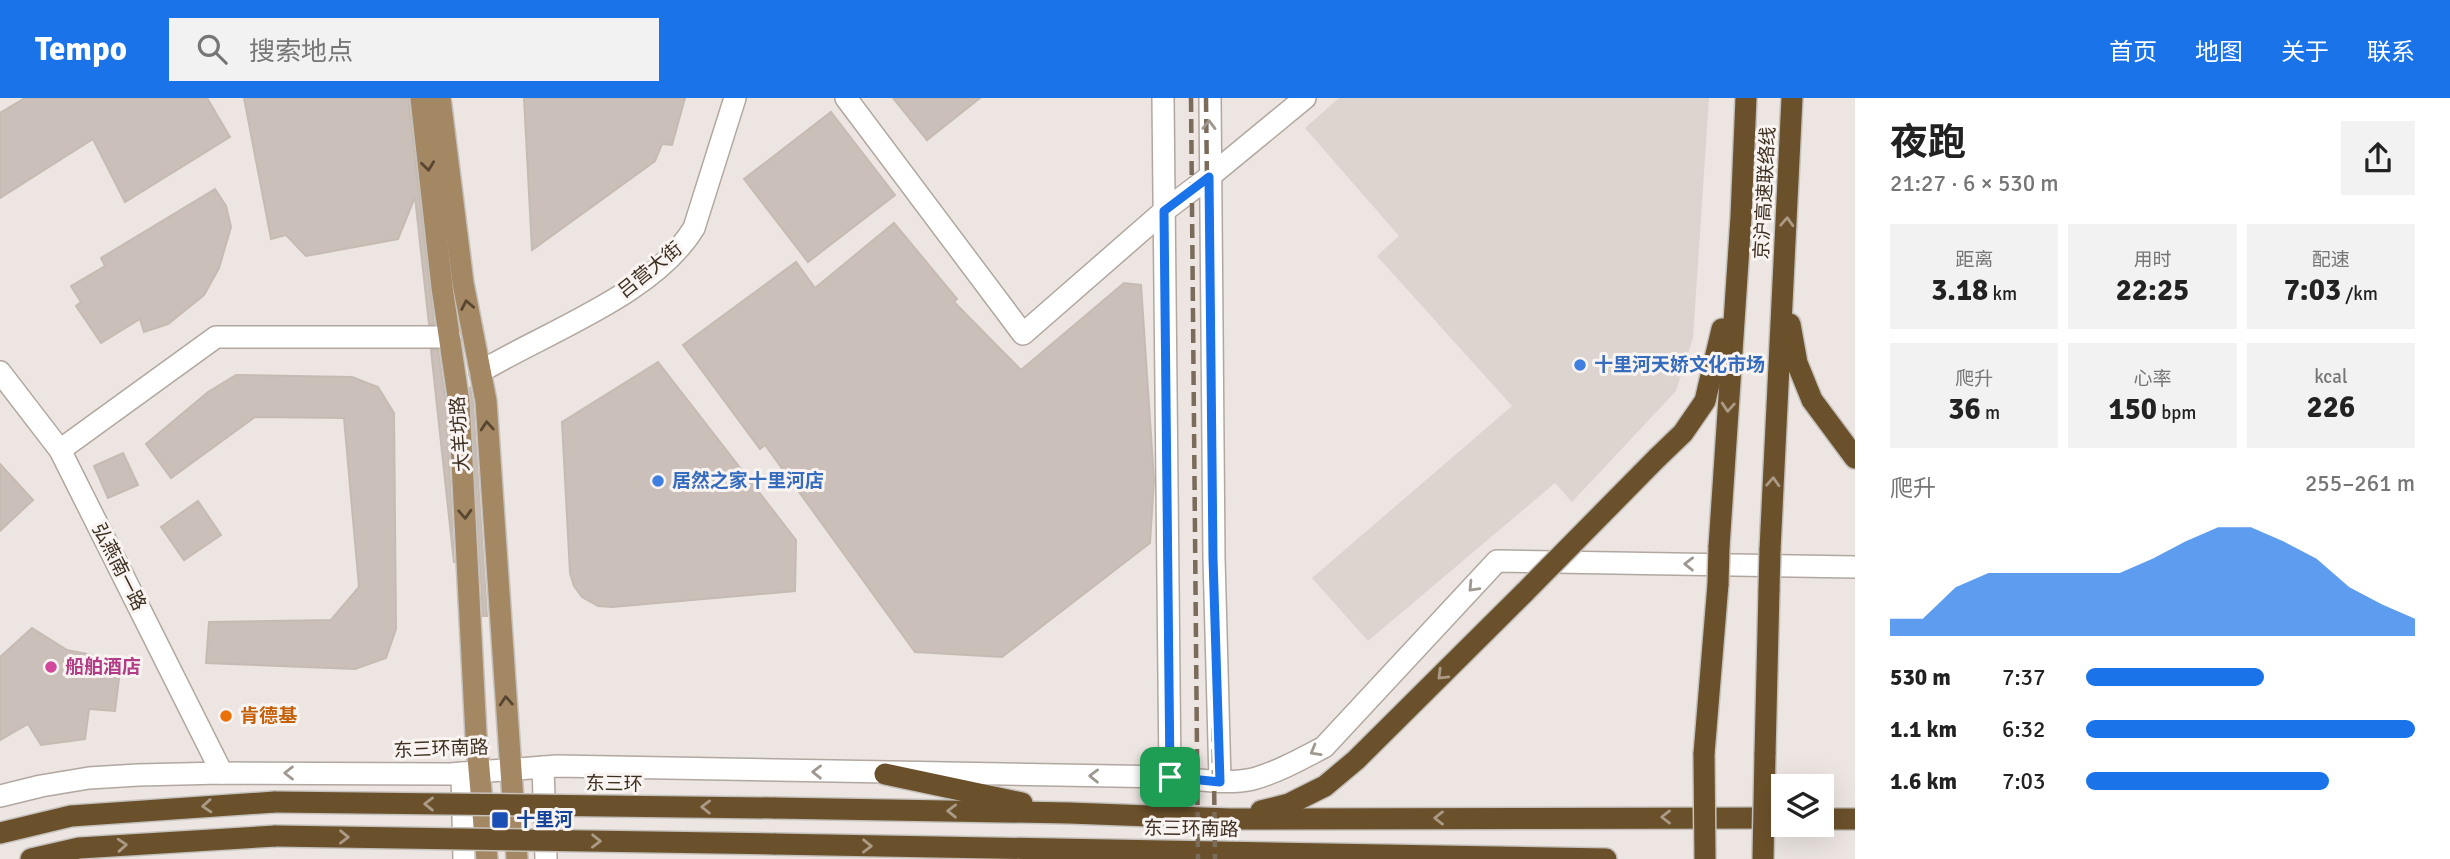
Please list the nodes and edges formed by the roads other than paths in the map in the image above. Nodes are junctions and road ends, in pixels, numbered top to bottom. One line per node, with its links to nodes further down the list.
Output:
1 (421, 98): 14 (main road, 大羊坊路, one-way to 14)
2 (440, 98): 16 (main road, 大羊坊路, one-way to 2)
3 (736, 98): 16 (street, 吕营大街)
4 (846, 98): 11 (street)
5 (1163, 98): 11 (street)
6 (1210, 98): 10 (street, one-way to 6)
7 (1305, 98): 10 (street)
8 (1746, 98): 12 (highway, 京沪高速联络线)
9 (1792, 98): 13 (highway, 京沪高速联络线, one-way to 9)
10 (1209, 177): 11 (street); 26 (street)
11 (1164, 211): 25 (street)
12 (1741, 217): 30 (highway, one-way to 30, bridge); 42 (highway, one-way to 42, bridge)
13 (1784, 290): 18 (highway); 43 (highway, one-way to 13, bridge)
14 (450, 337): 17 (street); 22 (main road, 大羊坊路, one-way to 22)
15 (0, 372): 17 (street, 弘燕南一路)
16 (480, 372): 21 (main road, 大羊坊路, one-way to 16)
17 (60, 450): 23 (street, 弘燕南一路)
18 (1855, 458)
19 (1855, 567): 26 (street, 东三环南路, one-way to 26)
20 (543, 767): 21 (street, 东三环南路); 24 (street, 东三环南路, one-way to 20); 39 (street)
21 (510, 769): 22 (street, 东三环南路); 38 (main road, 大羊坊路)
22 (471, 772): 23 (street, 东三环南路, one-way to 23); 36 (street); 37 (main road, 大羊坊路)
23 (222, 773): 27 (street, 东三环南路)
24 (885, 774): 25 (street, 东三环南路, one-way to 24); 28 (highway)
25 (1170, 777): 26 (street, 东三环南路)
26 (1220, 782)
27 (0, 796)
28 (1069, 813): 30 (highway, 东三环); 33 (highway, 东三环, one-way to 33, bridge)
29 (1771, 818): 30 (highway, 东三环南路, one-way to 30)
30 (1230, 819)
31 (1834, 819): 32 (highway)
32 (1855, 819)
33 (0, 833)
34 (1071, 849): 35 (highway, 东三环南路, one-way to 34, bridge); 40 (highway); 41 (highway, 东三环南路)
35 (30, 859)
36 (464, 859)
37 (487, 859)
38 (517, 859)
39 (546, 859)
40 (1010, 859)
41 (1606, 859)
42 (1705, 859)
43 (1763, 859)

